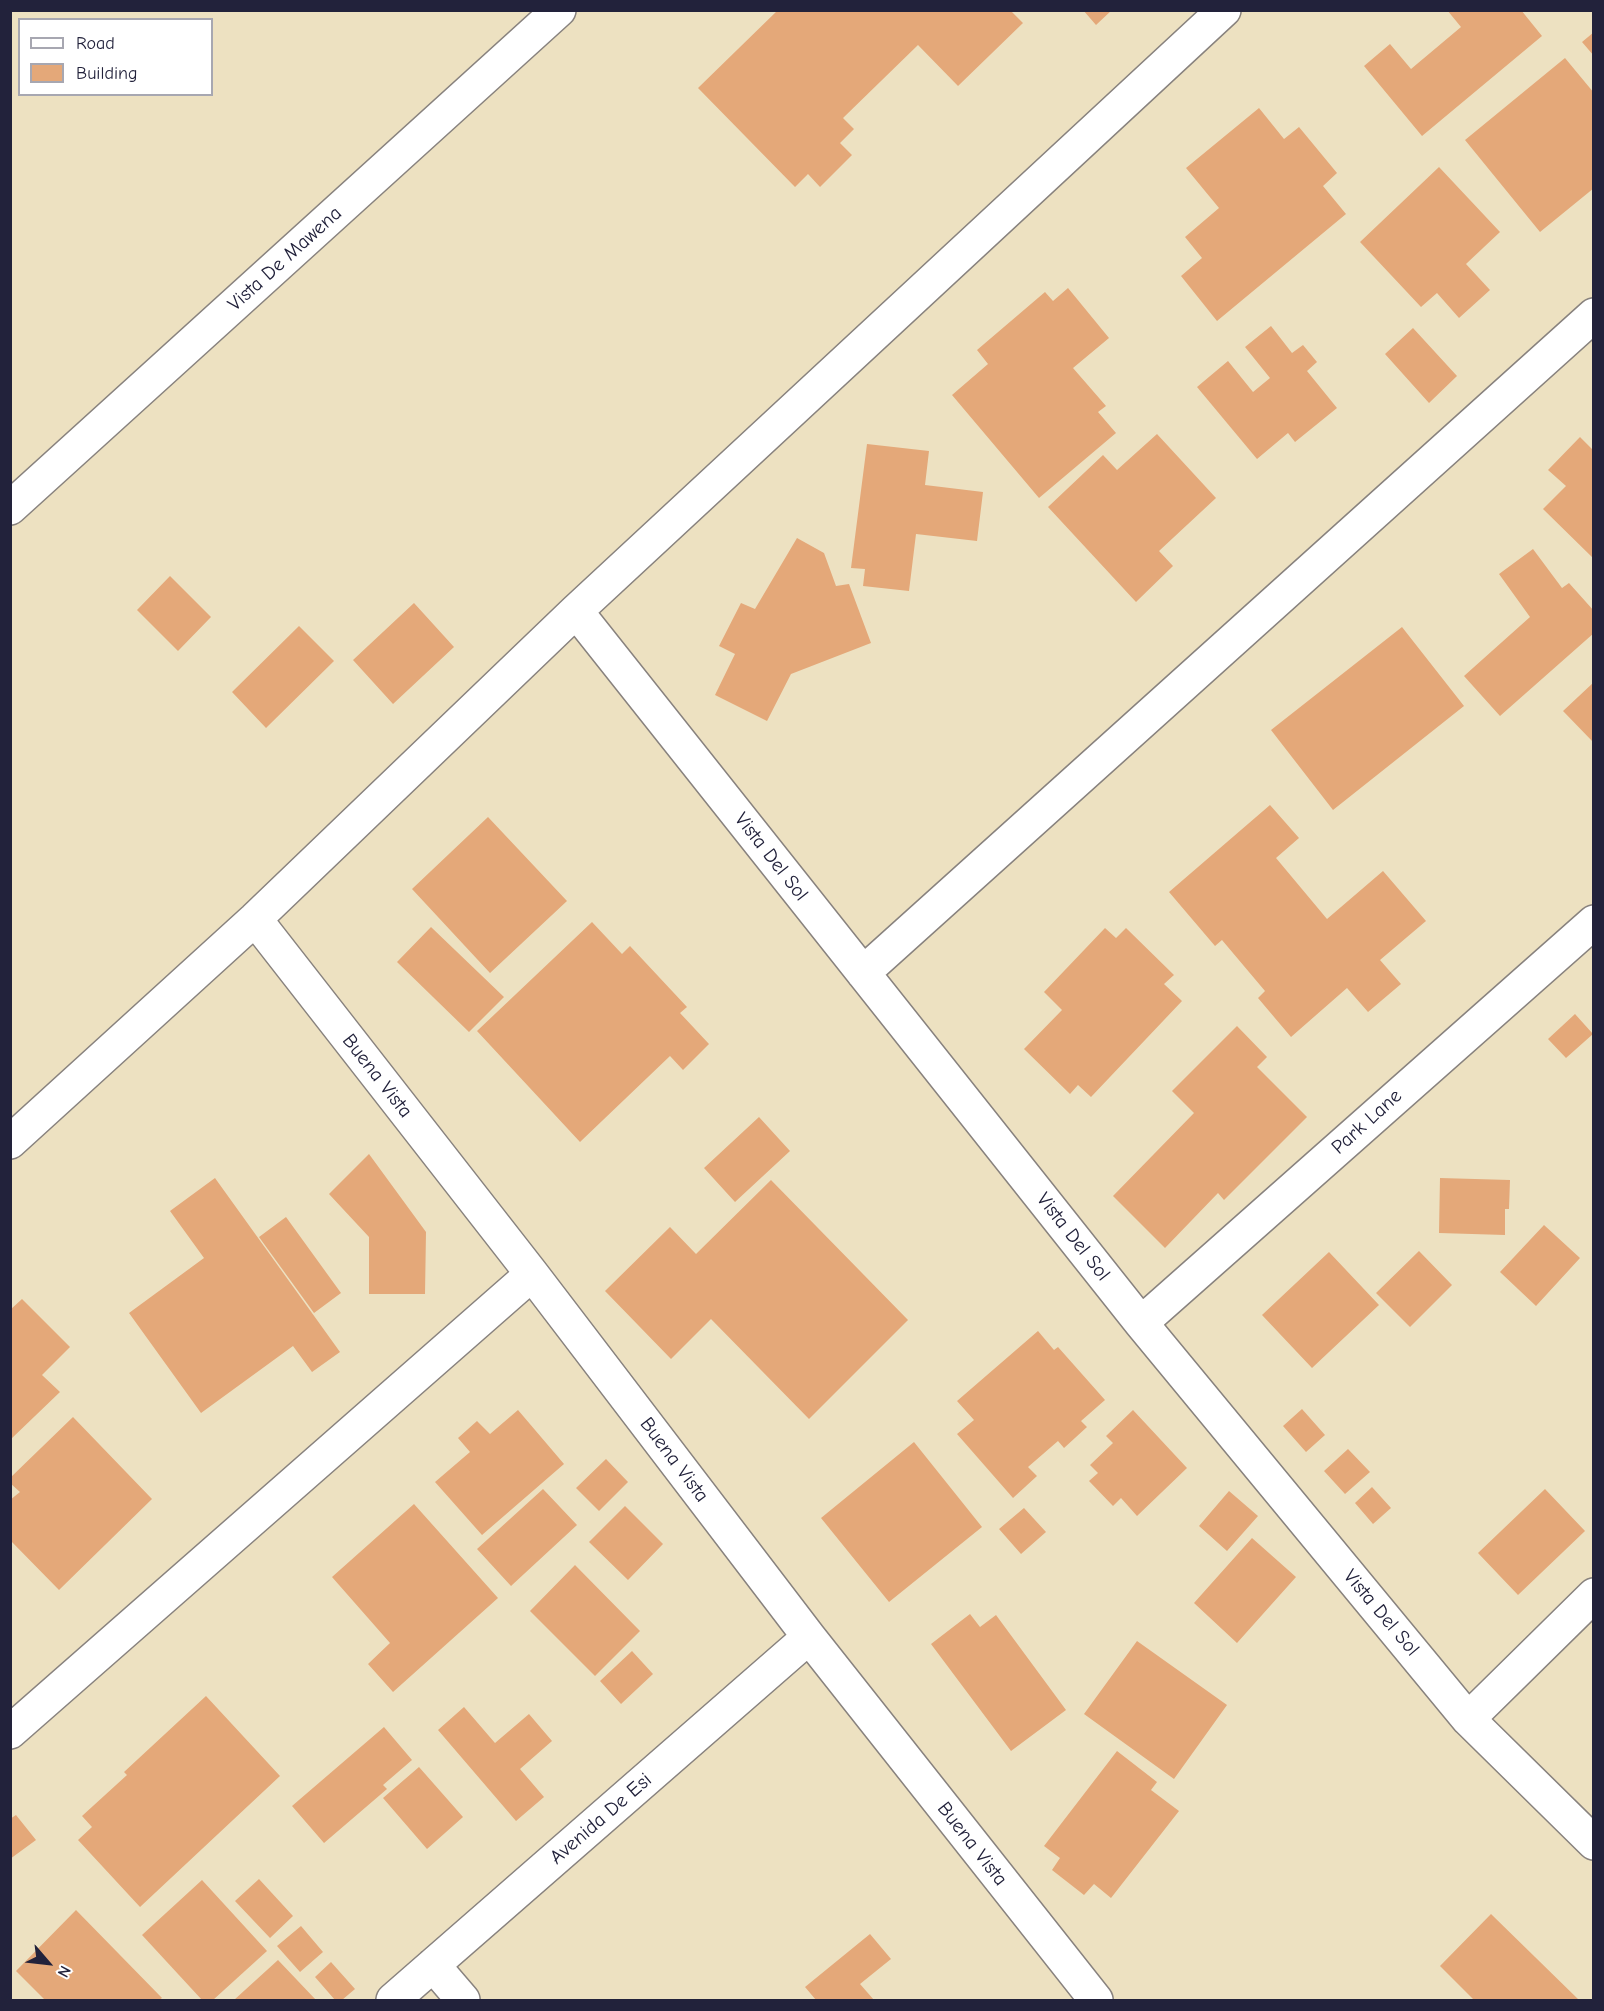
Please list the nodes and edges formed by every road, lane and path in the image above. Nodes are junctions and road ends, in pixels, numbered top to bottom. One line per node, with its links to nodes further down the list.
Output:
1 (559, 10): 4 (street, Vista De Mawena)
2 (1224, 10): 5 (street)
3 (1593, 315): 8 (street)
4 (10, 508)
5 (576, 611): 6 (street); 8 (street, Vista Del Sol)
6 (255, 918): 9 (street); 10 (street, Buena Vista)
7 (1593, 922): 11 (street, Park Lane)
8 (863, 973): 11 (street, Vista Del Sol)
9 (10, 1142)
10 (532, 1274): 13 (street, Buena Vista); 15 (street)
11 (1141, 1323): 14 (street, Vista Del Sol)
12 (1593, 1595): 14 (street)
13 (809, 1637): 17 (street, Avenida De Esi); 20 (street, Buena Vista)
14 (1468, 1719): 16 (street, Vista Del Sol)
15 (10, 1732)
16 (1593, 1843)
17 (433, 1965): 18 (street, Avenida De Esi); 19 (street)
18 (393, 2001)
19 (463, 2001)
20 (1096, 2001)

